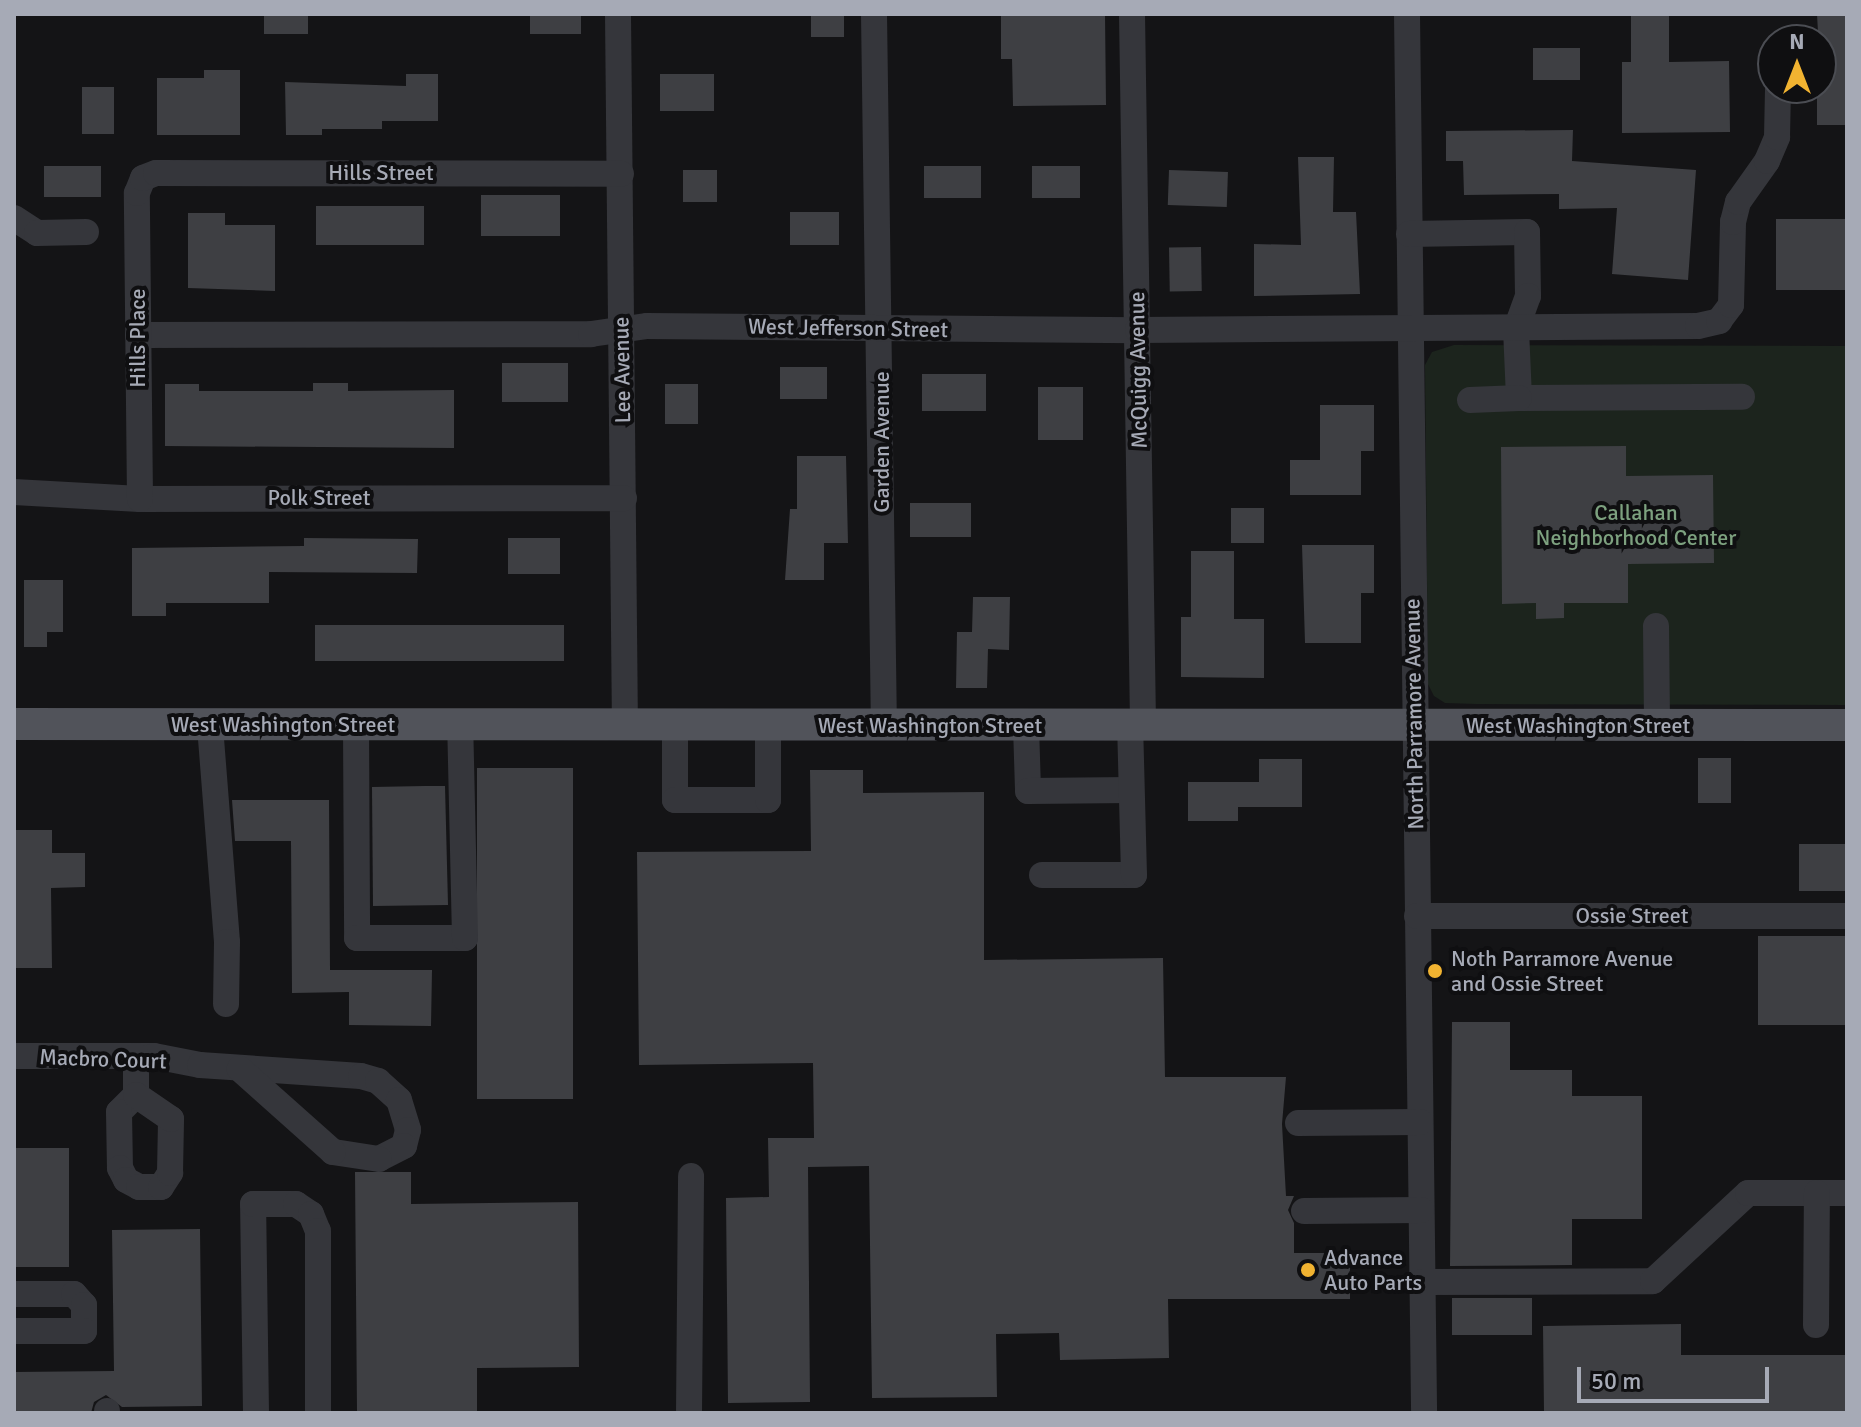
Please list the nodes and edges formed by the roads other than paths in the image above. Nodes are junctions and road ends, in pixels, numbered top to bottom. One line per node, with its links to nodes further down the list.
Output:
1 (618, 14): 6 (street, Lee Avenue)
2 (874, 14): 11 (street, Garden Avenue)
3 (1132, 14): 14 (street, McQuigg Avenue)
4 (1407, 14): 10 (street, North Parramore Avenue)
5 (1778, 104): 12 (street, West Jefferson Street)
6 (621, 174): 7 (street, Hills Street); 13 (street, Lee Avenue)
7 (143, 178): 16 (street, Hills Place)
8 (14, 218): 9 (street)
9 (86, 232)
10 (1409, 234): 12 (street); 15 (street, North Parramore Avenue)
11 (881, 328): 13 (street, West Jefferson Street); 14 (street, West Jefferson Street); 36 (street, Garden Avenue)
12 (1516, 329): 15 (street, West Jefferson Street); 18 (street)
13 (622, 330): 16 (street, West Jefferson Street); 21 (street, Lee Avenue)
14 (1138, 330): 15 (street, West Jefferson Street); 34 (street, McQuigg Avenue)
15 (1410, 330): 35 (street, North Parramore Avenue)
16 (138, 335): 22 (street, Hills Place)
17 (1742, 397): 18 (street)
18 (1519, 398): 19 (street)
19 (1470, 400)
20 (14, 492): 22 (street, Polk Street)
21 (624, 498): 22 (street, Polk Street); 26 (street, Lee Avenue)
22 (140, 499)
23 (1656, 626): 28 (street)
24 (14, 724): 30 (main road, West Washington Street)
25 (460, 725): 26 (main road, West Washington Street); 31 (main road, West Washington Street); 31 (street)
26 (625, 725): 27 (main road, West Washington Street)
27 (675, 725): 32 (main road, West Washington Street); 32 (street)
28 (1657, 725): 29 (main road, West Washington Street); 35 (main road, West Washington Street)
29 (1847, 725)
30 (210, 726): 31 (main road, West Washington Street); 41 (street)
31 (356, 726)
32 (768, 726): 36 (main road, West Washington Street)
33 (1026, 726): 34 (main road, West Washington Street); 36 (main road, West Washington Street); 37 (street)
34 (1136, 726): 35 (main road, West Washington Street); 37 (street, McQuigg Avenue)
35 (1414, 726): 39 (street, North Parramore Avenue)
36 (884, 727)
37 (1131, 790): 38 (street, McQuigg Avenue)
38 (1042, 875)
39 (1417, 916): 40 (street, Ossie Street); 46 (street, North Parramore Avenue)
40 (1847, 916)
41 (226, 1004)
42 (14, 1056): 43 (street, Macbro Court)
43 (136, 1056): 44 (street, Macbro Court); 45 (street)
44 (240, 1069): 44 (street, Macbro Court)
45 (136, 1095)
46 (1420, 1122): 47 (street); 51 (street, North Parramore Avenue)
47 (1298, 1123)
48 (691, 1176): 59 (street)
49 (1817, 1193): 50 (street); 53 (street); 55 (street)
50 (1847, 1193)
51 (1421, 1210): 52 (street); 53 (street, North Parramore Avenue)
52 (1304, 1211)
53 (1422, 1282): 60 (street, North Parramore Avenue)
54 (14, 1294): 56 (street)
55 (1816, 1325)
56 (14, 1331)
57 (256, 1413): 58 (street)
58 (318, 1413)
59 (689, 1413)
60 (1424, 1413)

